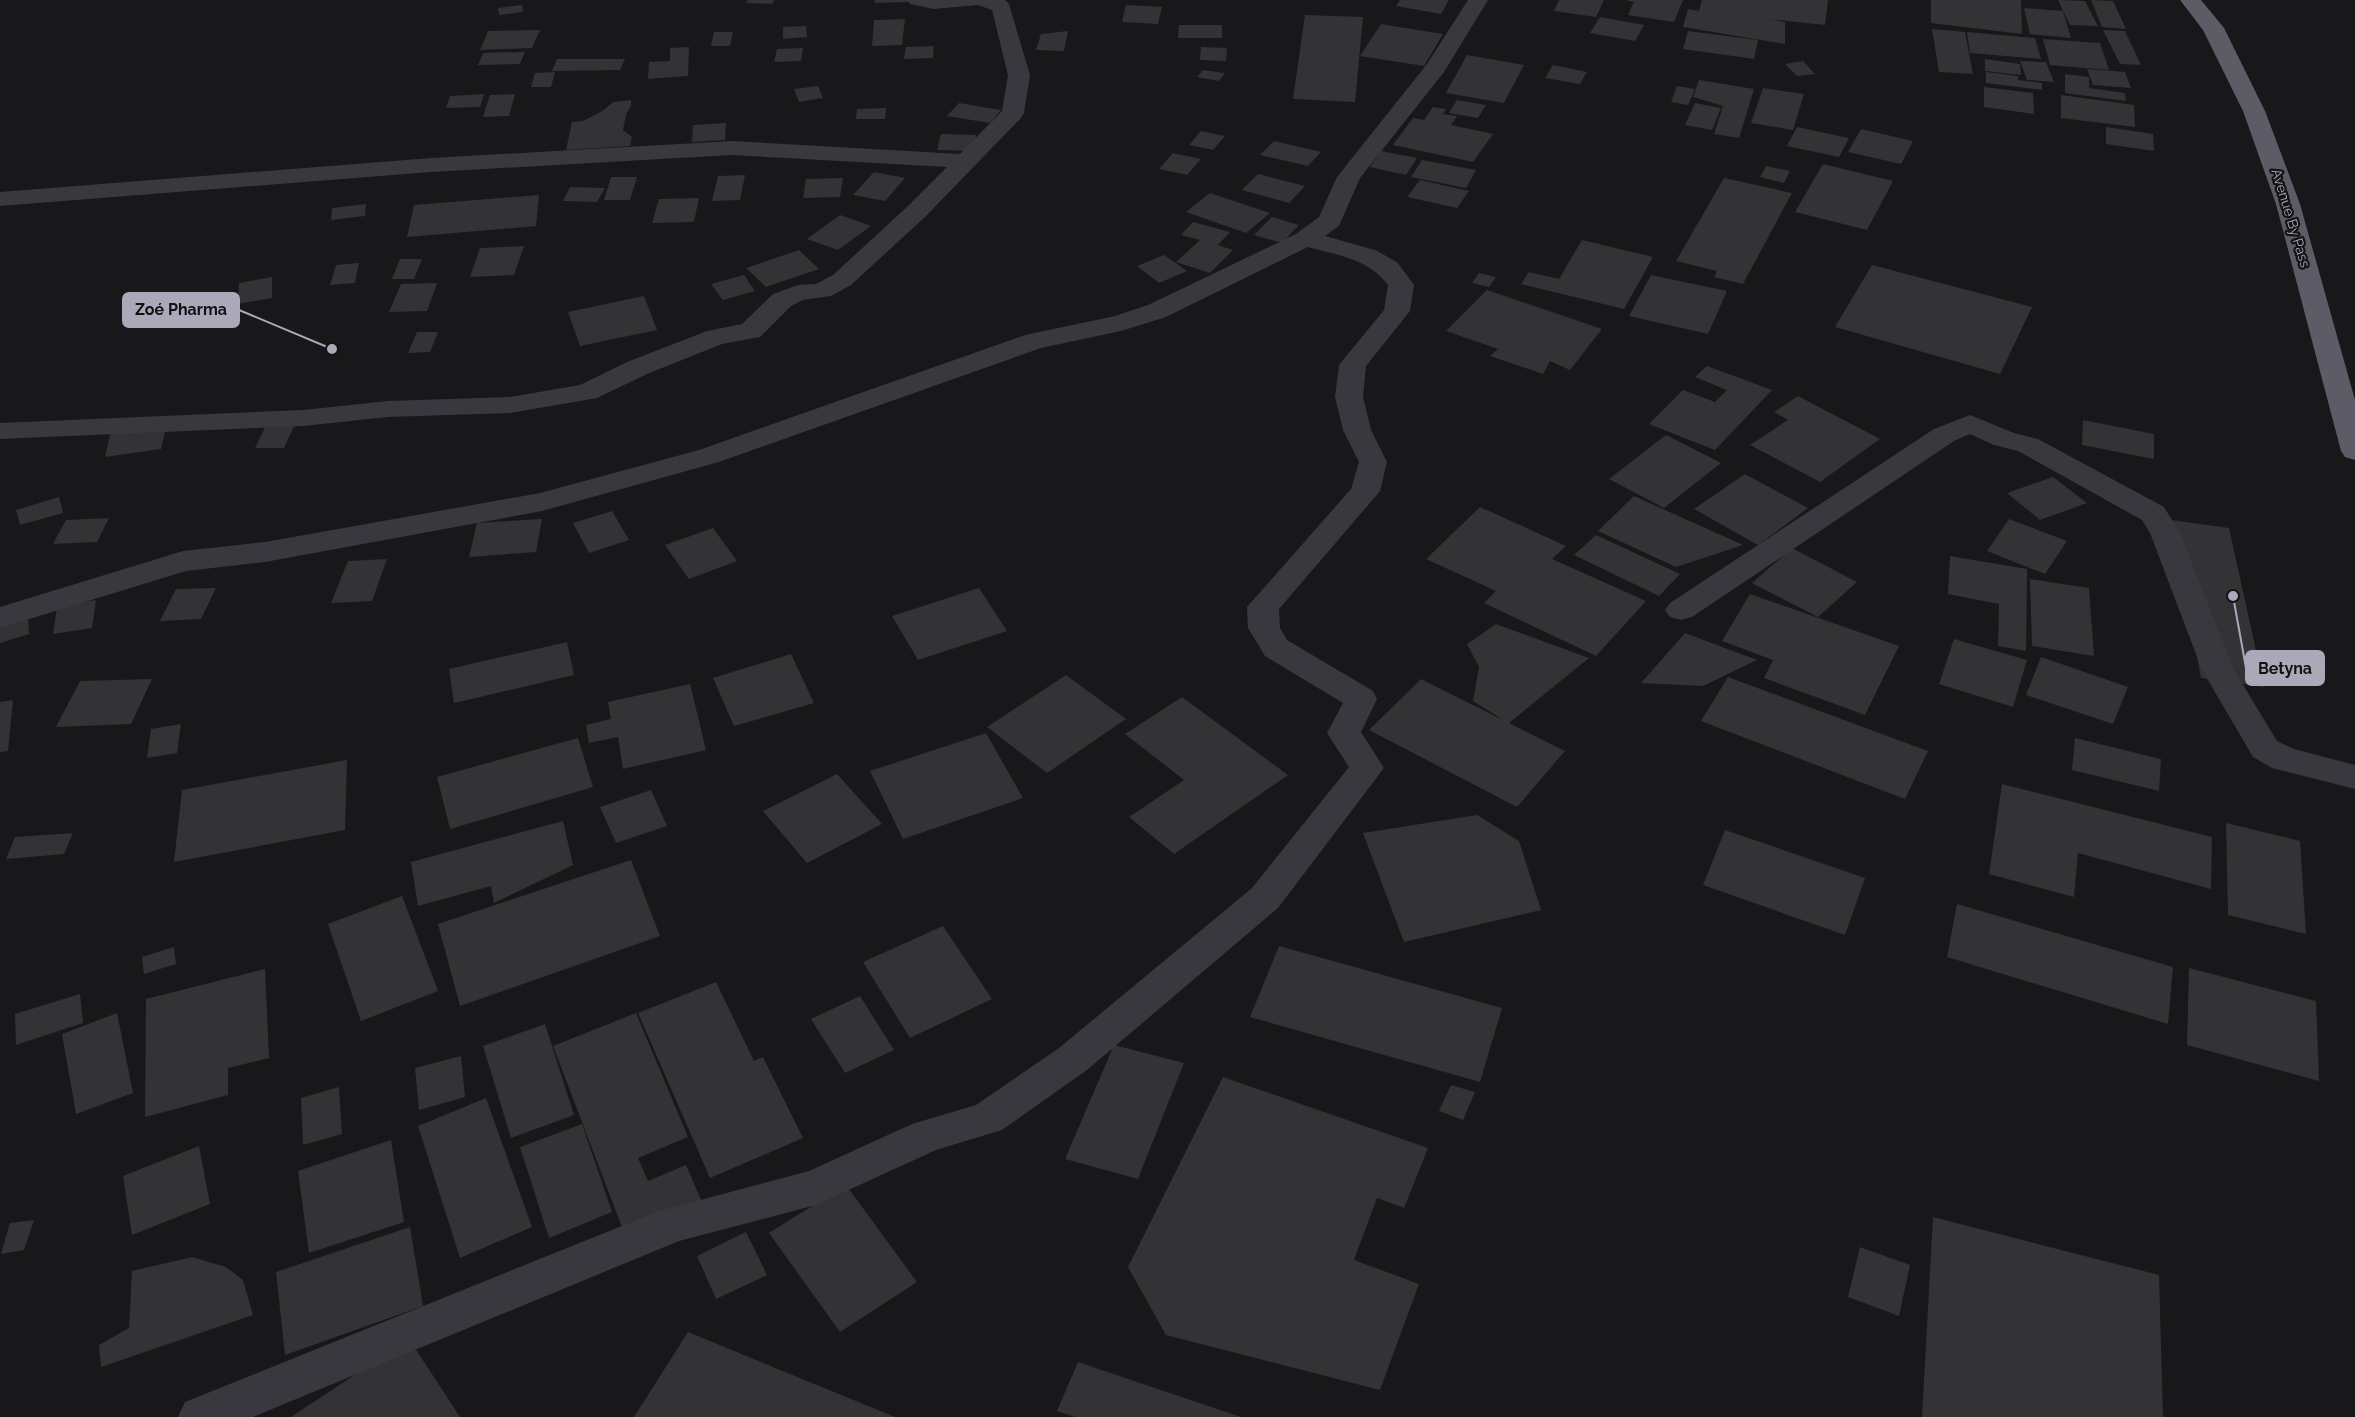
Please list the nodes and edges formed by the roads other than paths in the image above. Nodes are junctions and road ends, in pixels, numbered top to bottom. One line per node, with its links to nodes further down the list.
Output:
1 (917, 0): 2 (street)
2 (971, 0)
3 (984, 0): 6 (street)
4 (1478, 0): 8 (street)
5 (2190, 0): 10 (highway, Avenue By Pass)
6 (966, 161): 7 (street); 9 (street)
7 (0, 199)
8 (1305, 239): 12 (street); 14 (street)
9 (0, 431)
10 (2355, 451)
11 (1681, 610): 13 (street)
12 (0, 618)
13 (2355, 777)
14 (201, 1417)

